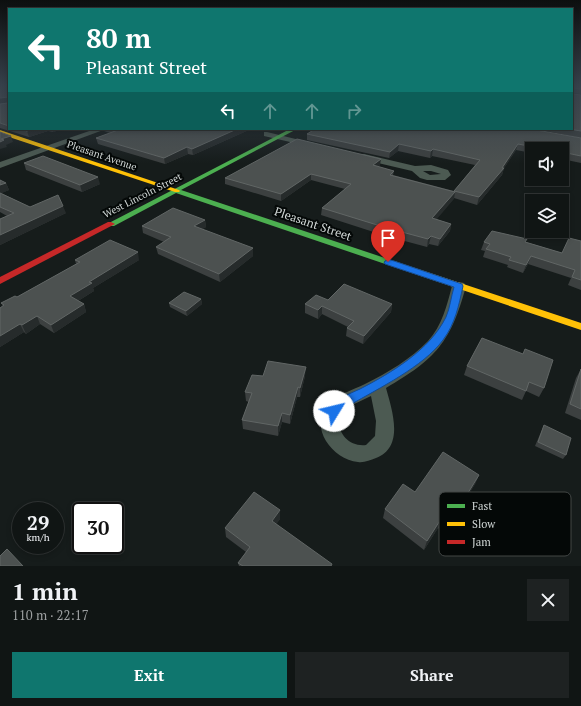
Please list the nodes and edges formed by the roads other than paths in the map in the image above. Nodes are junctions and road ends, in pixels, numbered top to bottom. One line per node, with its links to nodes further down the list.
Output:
1 (99, 130): 6 (street)
2 (290, 130): 4 (street, West Lincoln Street)
3 (0, 132): 6 (street, Pleasant Avenue)
4 (278, 133): 5 (street); 9 (street, West Lincoln Street); 13 (street, West Lincoln Street)
5 (324, 147)
6 (47, 148): 8 (street); 12 (street, Pleasant Avenue)
7 (354, 155): 10 (street)
8 (0, 165)
9 (198, 168)
10 (415, 169)
11 (173, 180): 12 (street, West Lincoln Street)
12 (161, 186): 13 (street, Pleasant Avenue); 14 (street, West Lincoln Street)
13 (174, 191): 15 (street, West Lincoln Street); 16 (street, Pleasant Street)
14 (148, 193)
15 (0, 280)
16 (459, 286): 17 (street, Pleasant Street); 18 (street)
17 (581, 327)
18 (377, 385)

